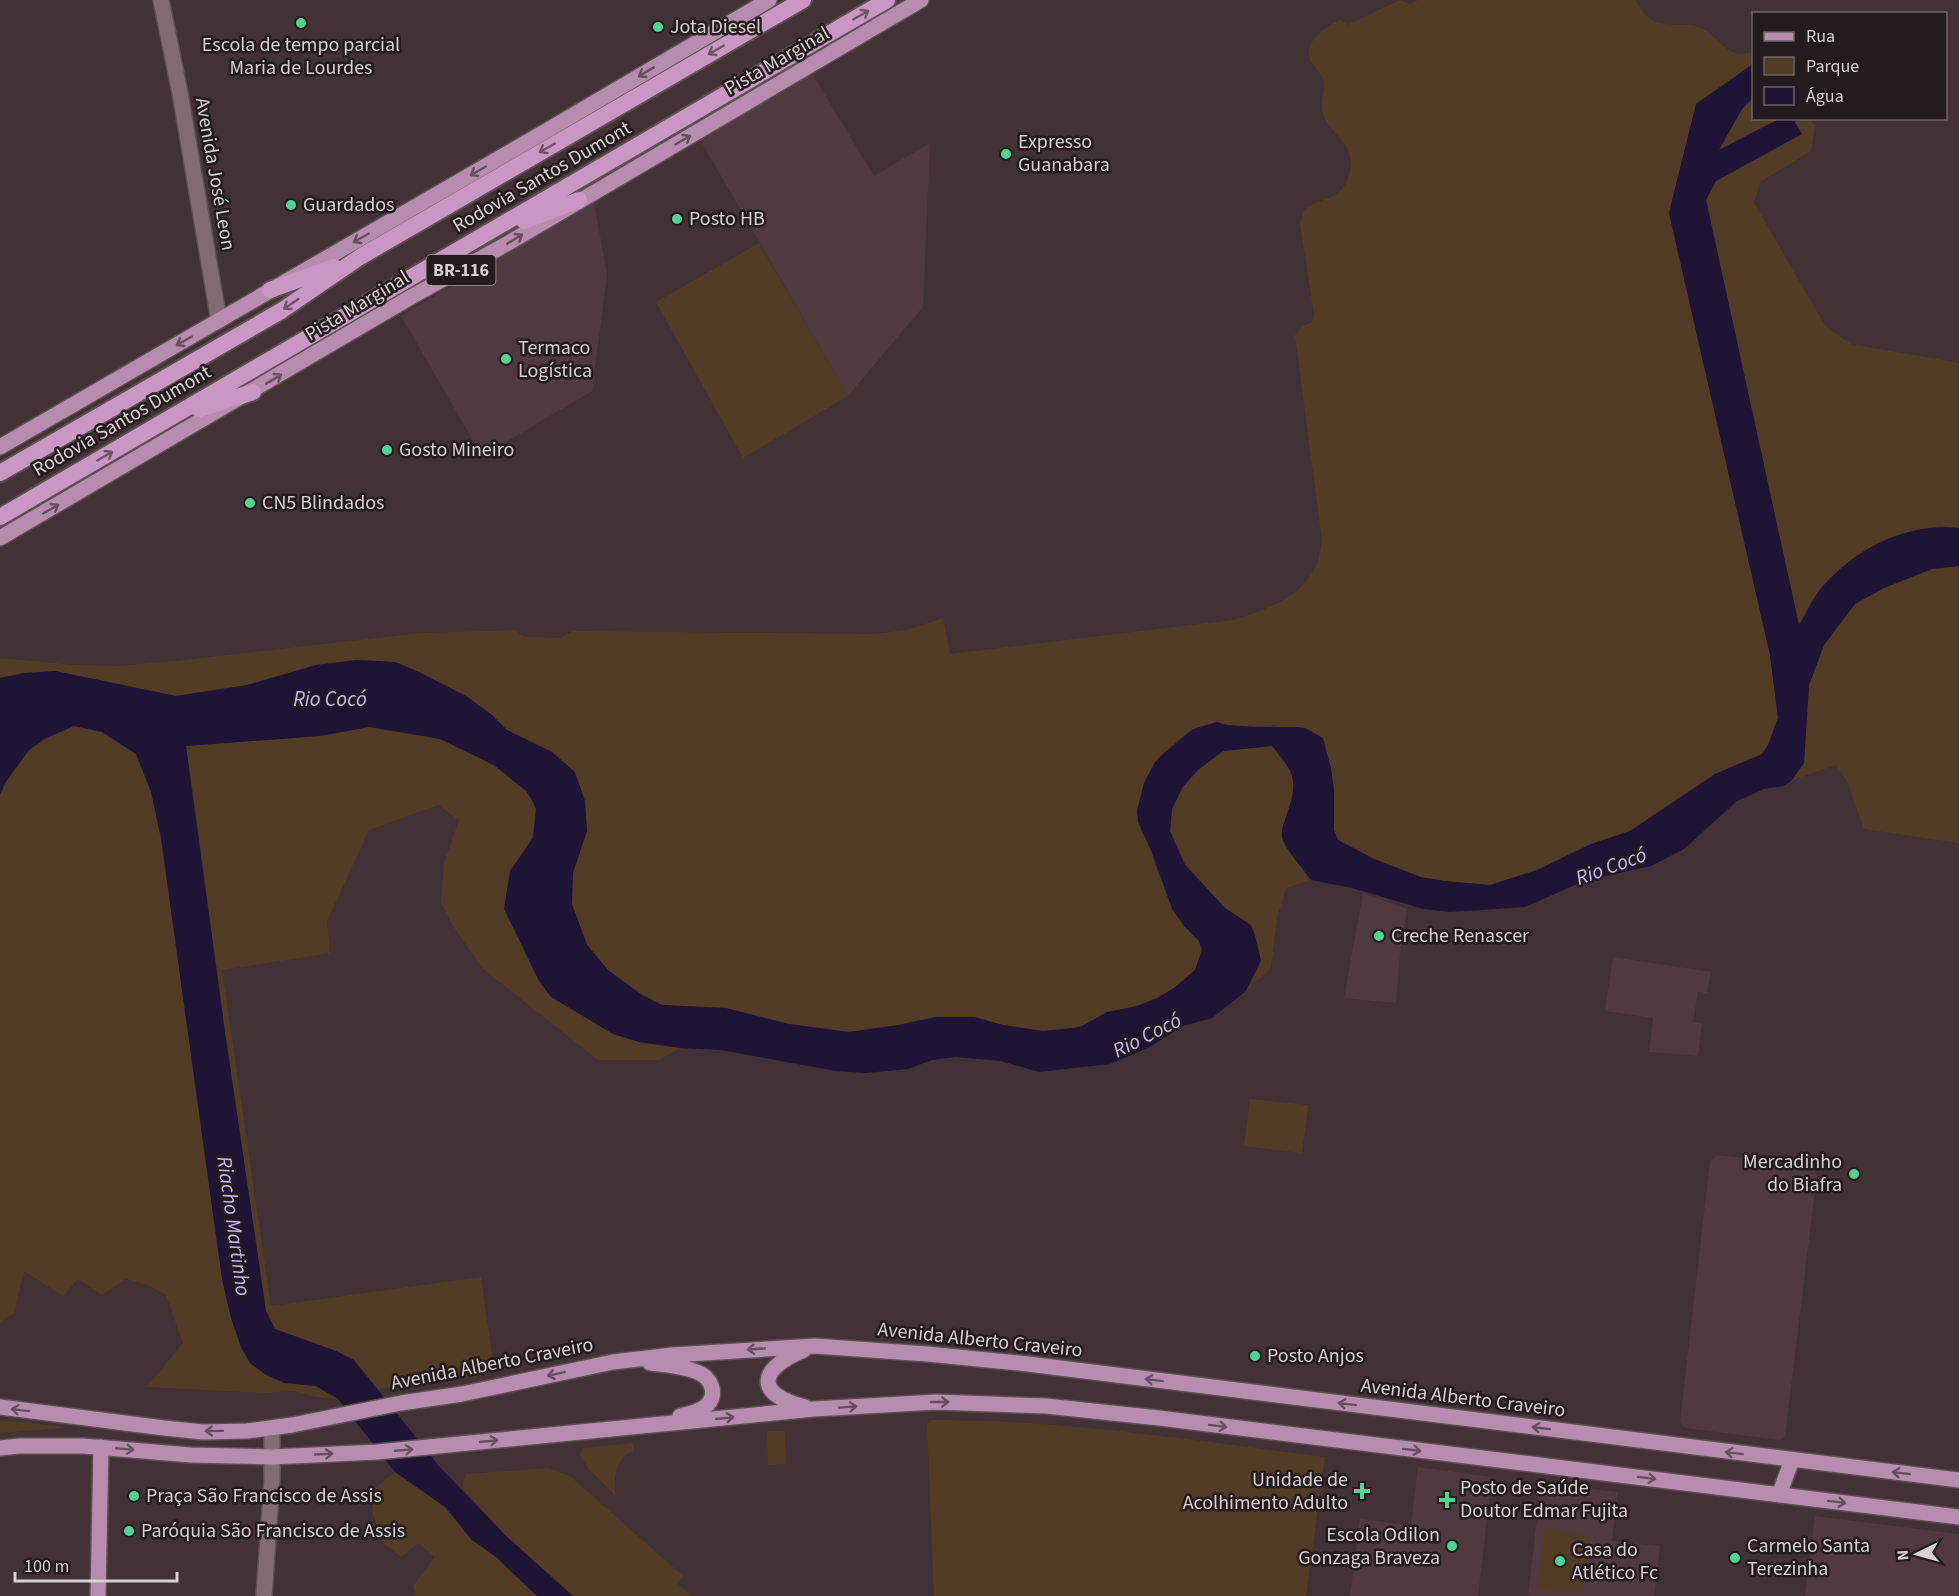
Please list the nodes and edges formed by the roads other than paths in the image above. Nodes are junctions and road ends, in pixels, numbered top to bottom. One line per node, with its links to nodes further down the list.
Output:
1 (161, 0): 10 (main road, Avenida José Leon)
2 (769, 0): 9 (main road, one-way to 9)
3 (803, 0): 8 (highway, Rodovia Santos Dumont, one-way to 8)
4 (887, 0): 7 (highway, Rodovia Santos Dumont / BR-116, one-way to 4)
5 (921, 0): 6 (main road, Pista Marginal / BR-116, one-way to 5)
6 (579, 200): 7 (highway); 11 (main road, Pista Marginal / BR-116, one-way to 6)
7 (465, 245): 12 (highway, Rodovia Santos Dumont / BR-116)
8 (360, 257): 9 (highway); 14 (highway, Rodovia Santos Dumont, one-way to 14)
9 (270, 290): 10 (main road)
10 (219, 321): 13 (main road, one-way to 13)
11 (253, 392): 12 (highway); 16 (main road, Pista Marginal / BR-116, one-way to 11)
12 (170, 418): 15 (highway, Rodovia Santos Dumont / BR-116, one-way to 12)
13 (0, 447)
14 (0, 473)
15 (0, 517)
16 (0, 538)
17 (815, 1346): 18 (main road, Avenida Alberto Craveiro, one-way to 18); 20 (main road); 26 (main road, Avenida Alberto Craveiro, one-way to 17)
18 (628, 1360): 21 (main road); 22 (main road, Avenida Alberto Craveiro, one-way to 22)
19 (0, 1407): 22 (main road, Avenida Alberto Craveiro, one-way to 19)
20 (814, 1409): 21 (main road, one-way to 20); 28 (main road, one-way to 28)
21 (642, 1426): 25 (main road, one-way to 21)
22 (272, 1428): 25 (main road)
23 (101, 1447): 24 (main road); 25 (main road, one-way to 25); 30 (main road)
24 (0, 1448)
25 (272, 1457): 31 (main road)
26 (1792, 1460): 27 (main road, Avenida Alberto Craveiro, one-way to 26); 28 (main road)
27 (1959, 1480)
28 (1779, 1495): 29 (main road, one-way to 29)
29 (1959, 1517)
30 (98, 1596)
31 (264, 1596)

